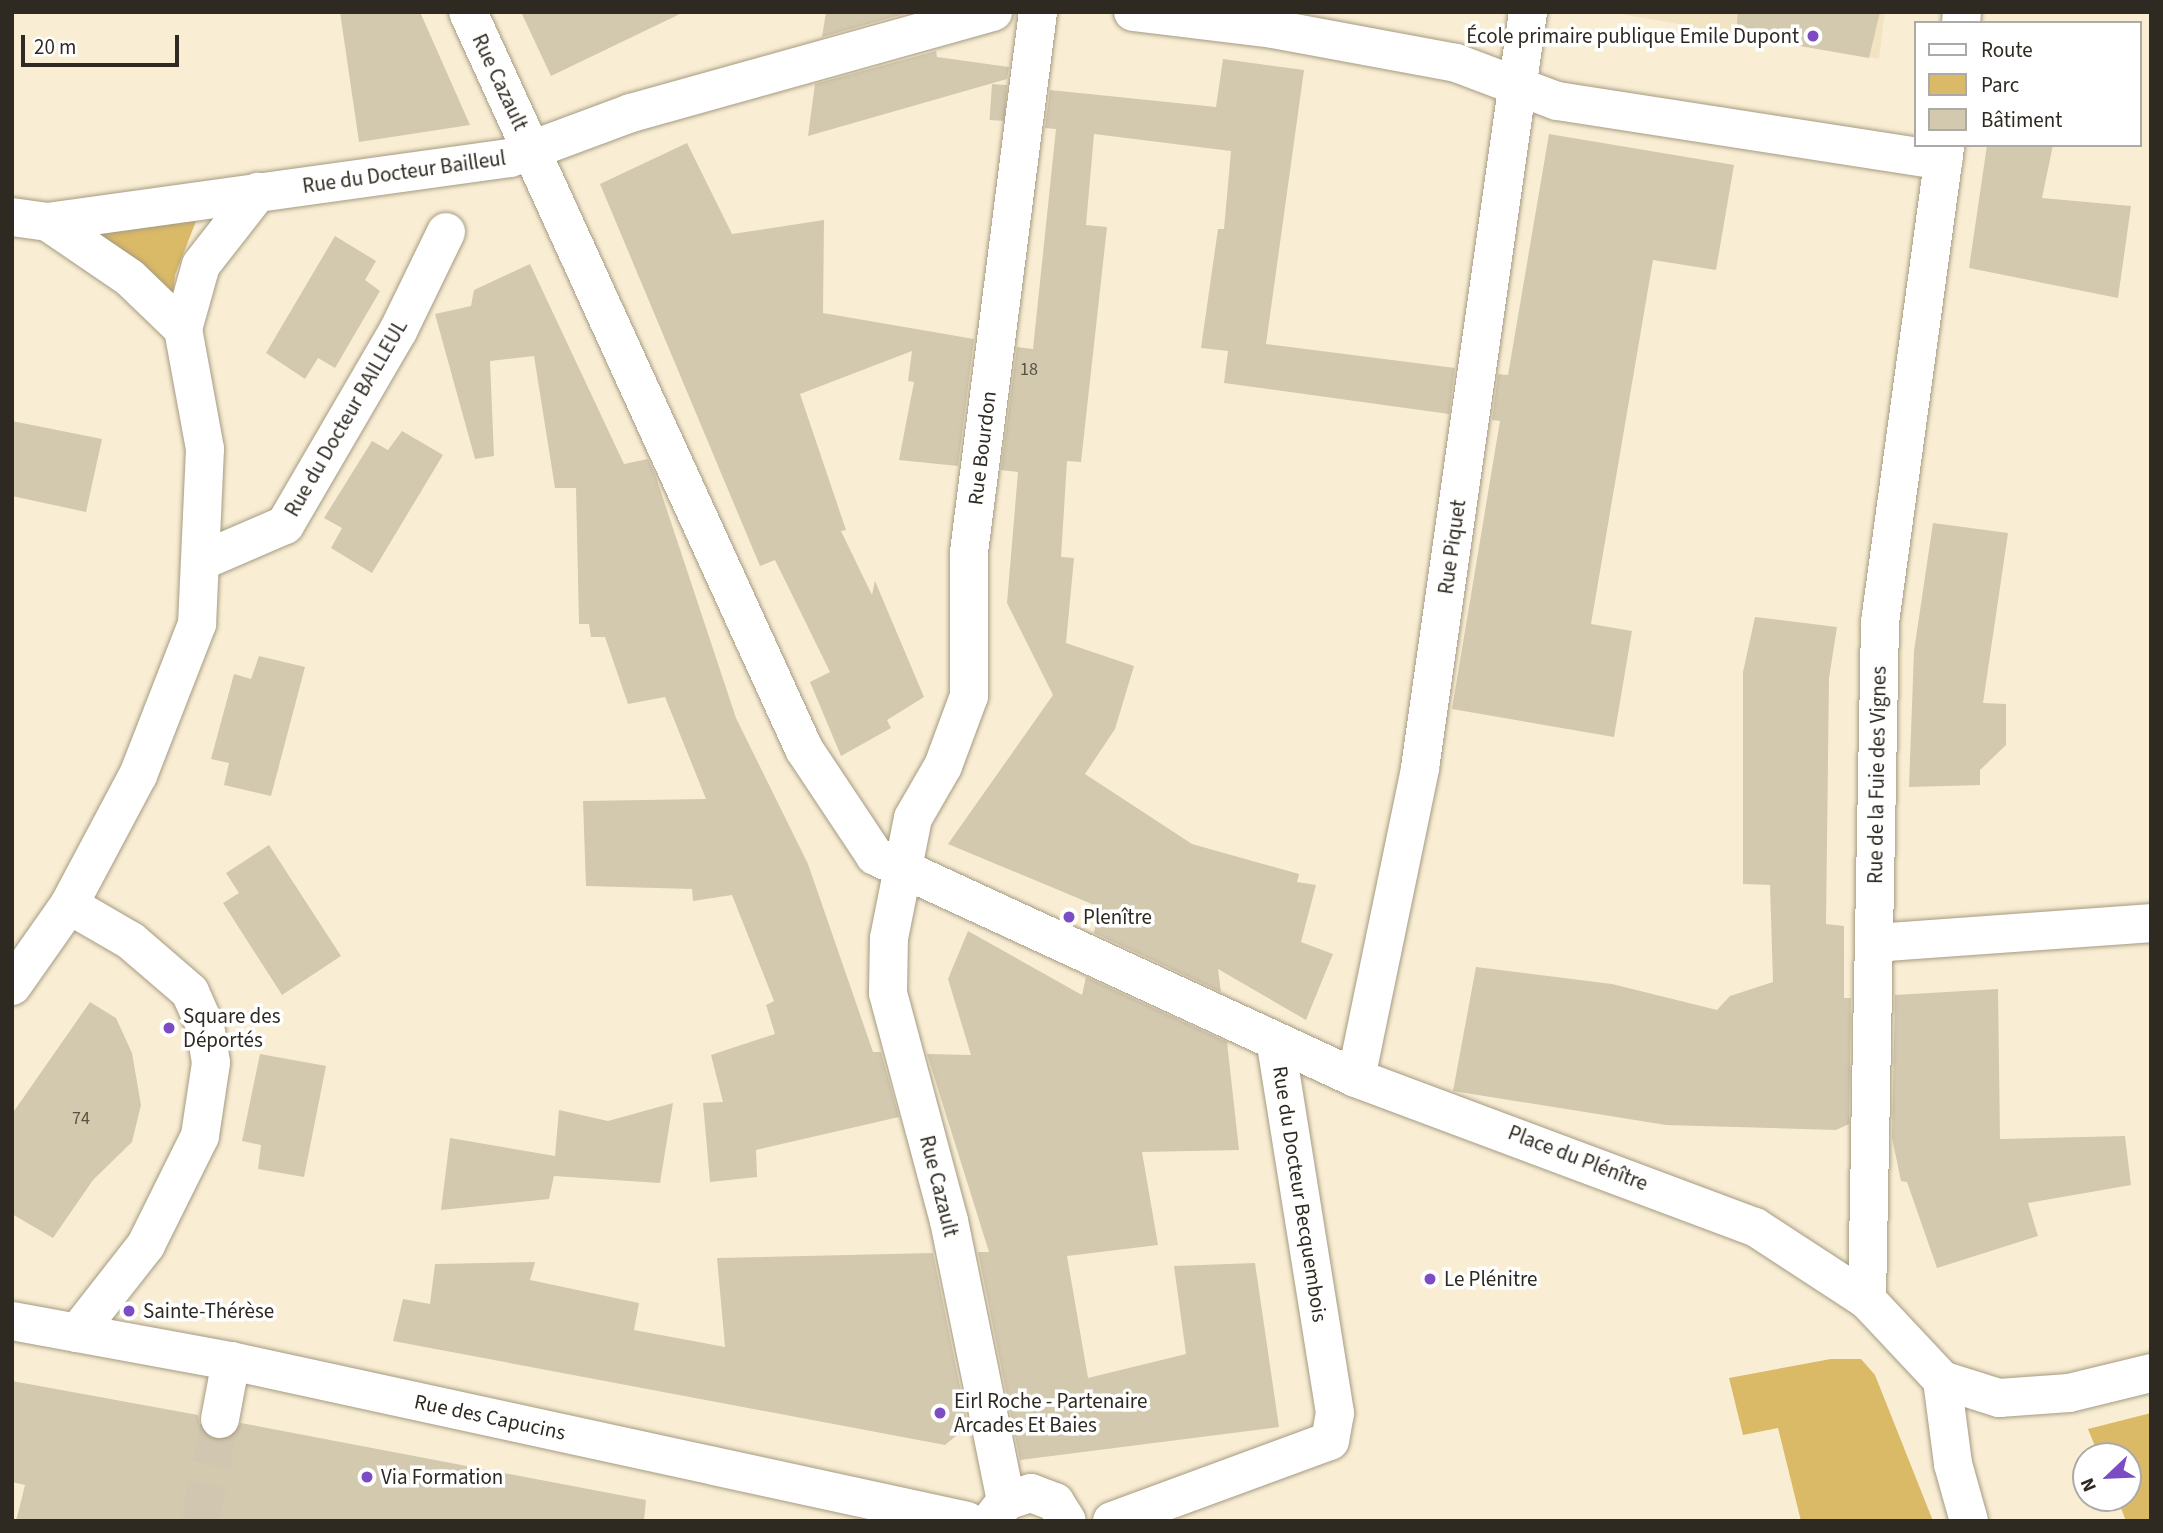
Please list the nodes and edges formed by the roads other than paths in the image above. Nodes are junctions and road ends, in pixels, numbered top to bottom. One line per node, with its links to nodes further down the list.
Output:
1 (468, 12): 7 (street, Rue Cazault)
2 (993, 12): 7 (street, Rue du Docteur Bailleul)
3 (1038, 12): 14 (street, Rue Bourdon)
4 (1133, 12): 6 (street)
5 (1528, 12): 6 (street, Rue Piquet)
6 (1520, 85): 8 (street); 20 (street, Rue Piquet)
7 (533, 151): 9 (street, Rue du Docteur Bailleul); 14 (street, Rue Cazault)
8 (1944, 153): 17 (street, Rue de la Fuie des Vignes)
9 (258, 192): 10 (street, Rue du Docteur Bailleul); 12 (street)
10 (30, 219): 12 (street)
11 (446, 232): 13 (street, Rue du Docteur BAILLEUL)
12 (183, 329): 13 (street)
13 (204, 560): 15 (street)
14 (900, 872): 19 (street, Rue du Docteur Becquembois); 28 (street, Rue Cazault)
15 (69, 905): 18 (street); 23 (street)
16 (2151, 923): 17 (street)
17 (1874, 943): 21 (street, Rue de la Fuie des Vignes)
18 (12, 986)
19 (1276, 1043): 20 (street, Place du Plénître); 31 (street, Rue du Docteur Becquembois)
20 (1356, 1078): 21 (street, Place du Plénître)
21 (1867, 1300): 26 (street)
22 (12, 1321): 23 (street, Rue des Capucins)
23 (78, 1333): 24 (street, Rue des Capucins)
24 (231, 1361): 27 (street); 29 (street, Rue des Capucins)
25 (2151, 1373): 26 (street)
26 (1942, 1380): 32 (street)
27 (220, 1419)
28 (999, 1511): 30 (street)
29 (967, 1521)
30 (1067, 1521)
31 (1112, 1521)
32 (1969, 1521)

